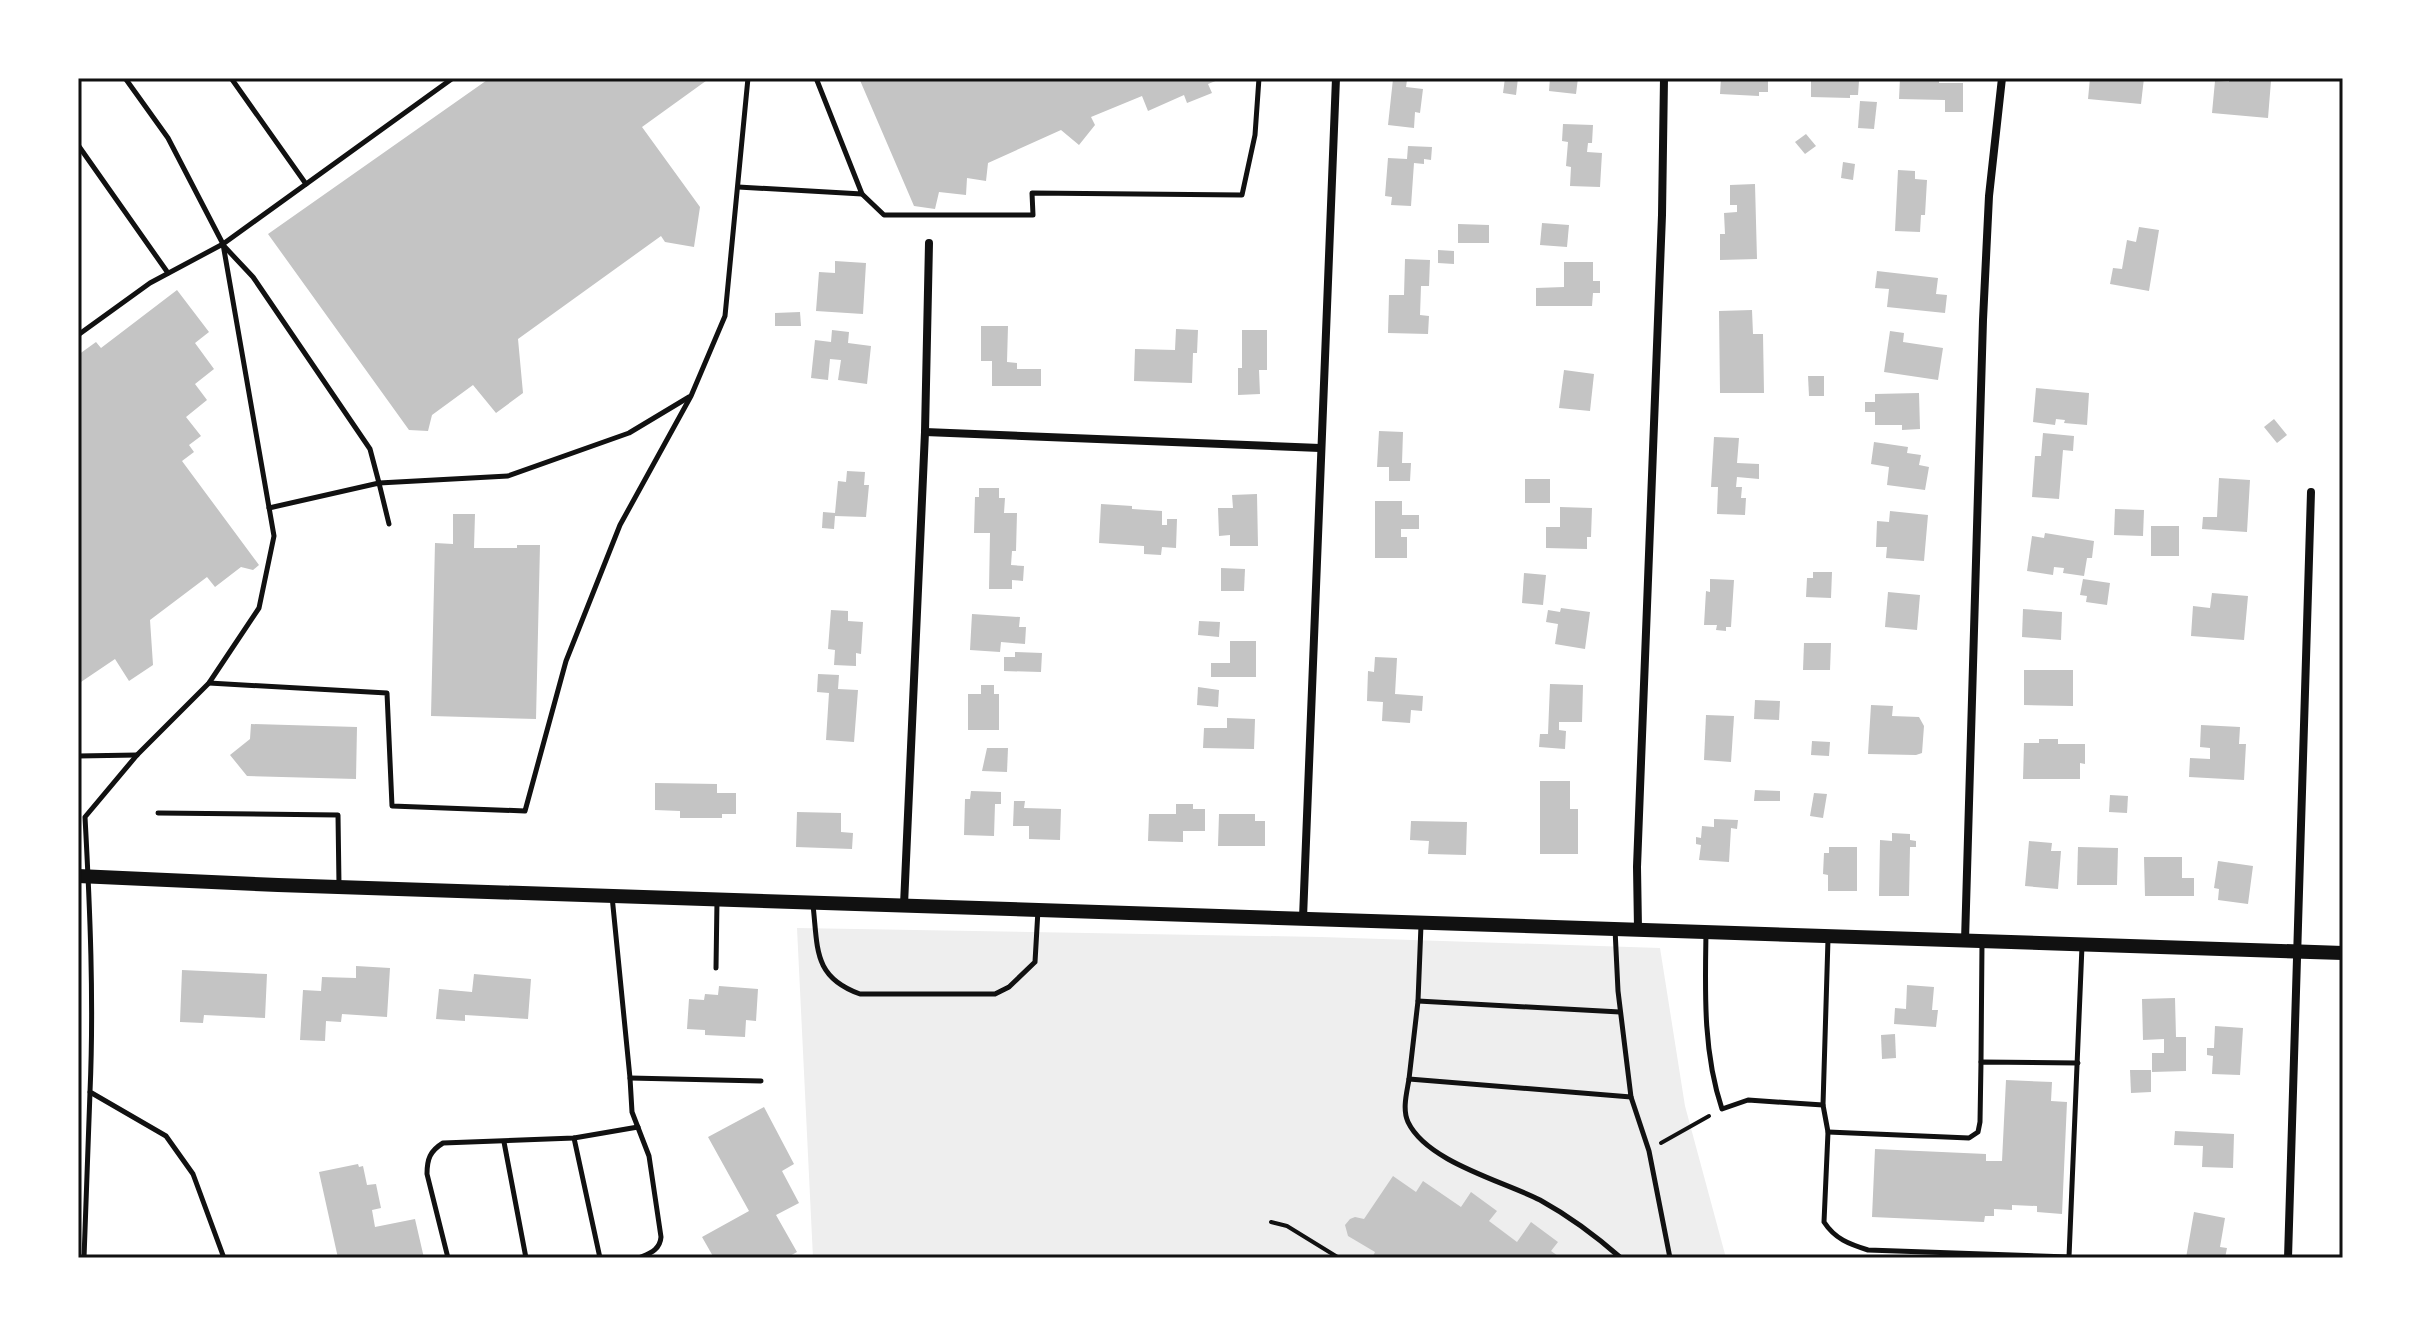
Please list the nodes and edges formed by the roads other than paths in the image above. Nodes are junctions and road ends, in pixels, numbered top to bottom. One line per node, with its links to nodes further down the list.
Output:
1 (125, 78): 15 (lane)
2 (231, 78): 11 (lane)
3 (453, 78): 11 (lane)
4 (748, 78): 12 (lane)
5 (816, 78): 13 (lane)
6 (1259, 78): 13 (lane)
7 (1336, 78): 20 (street)
8 (1664, 78): 39 (street)
9 (2002, 78): 42 (street)
10 (78, 145): 16 (lane)
11 (306, 184): 15 (lane)
12 (738, 187): 13 (lane); 18 (lane)
13 (862, 194)
14 (929, 243): 19 (street)
15 (223, 244): 16 (lane); 21 (lane); 23 (lane)
16 (168, 273): 17 (lane)
17 (78, 335)
18 (691, 396): 21 (lane); 25 (lane)
19 (925, 432): 20 (street); 34 (street)
20 (1320, 448): 36 (street)
21 (379, 483): 23 (lane); 24 (lane)
22 (2311, 492): 45 (street)
23 (269, 508): 25 (lane)
24 (389, 524)
25 (209, 683): 26 (lane)
26 (137, 755): 27 (lane); 29 (lane)
27 (78, 756)
28 (158, 813): 30 (lane)
29 (83, 876): 30 (main road); 55 (lane)
30 (339, 886): 31 (main road)
31 (612, 895): 32 (main road); 52 (lane)
32 (717, 899): 33 (main road); 47 (lane)
33 (812, 902): 34 (main road); 35 (lane)
34 (904, 905): 35 (main road)
35 (1038, 909): 36 (main road)
36 (1303, 918): 37 (main road)
37 (1422, 922): 38 (main road); 48 (lane)
38 (1614, 928): 39 (main road); 49 (lane)
39 (1638, 929): 40 (main road)
40 (1706, 932): 41 (main road); 57 (lane)
41 (1828, 935): 42 (main road); 57 (lane)
42 (1965, 941): 43 (main road)
43 (1982, 941): 44 (main road); 50 (lane)
44 (2082, 945): 45 (main road); 51 (lane)
45 (2296, 952): 46 (main road); 70 (street)
46 (2343, 953)
47 (716, 968)
48 (1418, 1001): 49 (lane); 53 (lane)
49 (1620, 1012): 56 (lane)
50 (1981, 1062): 51 (lane); 59 (lane)
51 (2078, 1063): 59 (lane)
52 (630, 1078): 54 (lane); 58 (lane)
53 (1409, 1079): 56 (lane); 68 (lane)
54 (761, 1081)
55 (90, 1092): 62 (lane); 63 (lane)
56 (1631, 1097): 69 (lane)
57 (1823, 1105): 59 (lane)
58 (638, 1127): 60 (lane); 67 (lane)
59 (1828, 1132)
60 (574, 1138): 61 (lane); 66 (lane)
61 (504, 1142): 64 (lane); 65 (lane)
62 (84, 1258)
63 (224, 1258)
64 (448, 1258)
65 (526, 1258)
66 (600, 1258)
67 (639, 1258)
68 (1621, 1258)
69 (1670, 1258)
70 (2288, 1258)

